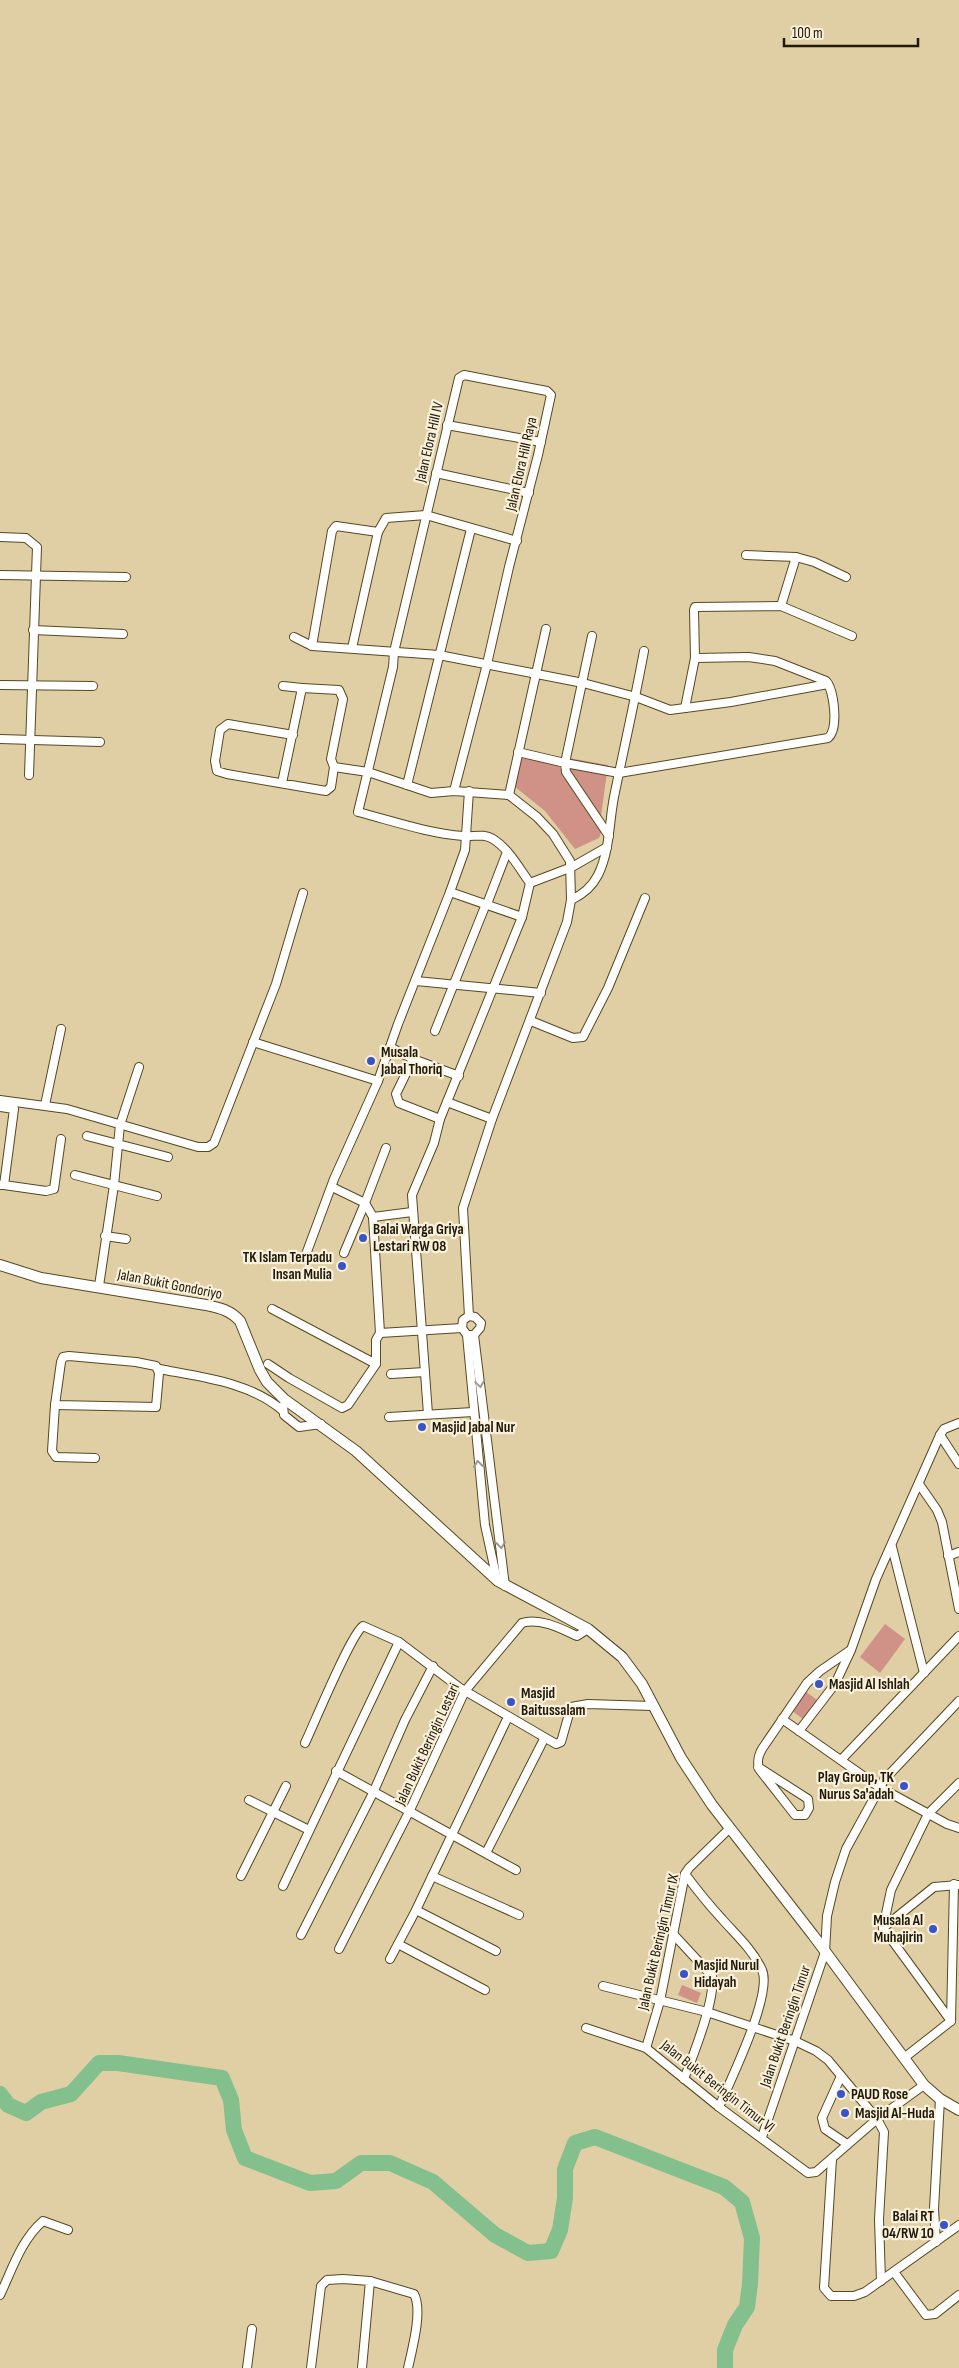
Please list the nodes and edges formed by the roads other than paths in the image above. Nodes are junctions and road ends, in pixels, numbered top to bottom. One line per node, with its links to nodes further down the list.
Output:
1 (461, 376): 2 (street, Jalan Elora Hill IV); 3 (street, Jalan Elora Hill Raya)
2 (447, 425): 3 (street); 4 (street, Jalan Elora Hill IV)
3 (541, 442): 5 (street, Jalan Elora Hill Raya)
4 (436, 473): 5 (street); 6 (street, Jalan Elora Hill IV)
5 (529, 493): 10 (street, Jalan Elora Hill Raya)
6 (426, 515): 7 (street); 8 (street); 27 (street, Jalan Elora Hill IV)
7 (470, 529): 10 (street); 28 (street)
8 (378, 532): 24 (street); 25 (street)
9 (0, 537): 13 (street)
10 (517, 541): 30 (street, Jalan Elora Hill Raya)
11 (746, 555): 12 (street)
12 (796, 557): 16 (street); 17 (street)
13 (36, 574): 14 (street); 15 (street); 19 (street)
14 (0, 575)
15 (126, 577)
16 (846, 577)
17 (781, 606): 22 (street); 29 (street)
18 (546, 629): 31 (street)
19 (34, 630): 20 (street); 35 (street)
20 (123, 634)
21 (592, 636): 32 (street)
22 (852, 636)
23 (294, 637): 24 (street)
24 (312, 646): 25 (street)
25 (352, 648): 27 (street)
26 (644, 651): 39 (street)
27 (394, 652): 28 (street); 48 (street, Jalan Elora Hill IV)
28 (439, 655): 30 (street); 52 (street)
29 (695, 658): 33 (street); 40 (street)
30 (487, 664): 31 (street); 53 (street, Jalan Elora Hill Raya)
31 (536, 673): 32 (street); 45 (street)
32 (583, 683): 39 (street); 46 (street)
33 (828, 684): 40 (street); 49 (street)
34 (0, 685): 35 (street)
35 (32, 685): 36 (street); 43 (street)
36 (93, 686)
37 (283, 686): 38 (street)
38 (302, 688): 41 (street); 47 (street)
39 (636, 697): 40 (street); 49 (street)
40 (685, 708)
41 (293, 735): 51 (street); 51 (street)
42 (0, 739): 43 (street)
43 (30, 739): 44 (street); 50 (street)
44 (100, 742)
45 (518, 752): 46 (street); 55 (street)
46 (565, 763): 49 (street); 57 (street)
47 (334, 767): 48 (street); 51 (street)
48 (368, 772): 52 (street); 56 (street, Jalan Elora Hill IV)
49 (619, 773): 57 (street)
50 (29, 775)
51 (282, 783)
52 (407, 785): 53 (street)
53 (454, 791): 54 (street)
54 (469, 791): 55 (street); 56 (street)
55 (509, 795): 60 (street)
56 (467, 836): 59 (street); 62 (street)
57 (609, 836): 58 (street)
58 (607, 847): 60 (street); 65 (street)
59 (507, 852): 61 (street); 66 (street)
60 (572, 867): 61 (street); 65 (street)
61 (530, 883): 67 (street)
62 (450, 892): 66 (street); 68 (street)
63 (303, 893): 75 (street)
64 (644, 898): 72 (street)
65 (571, 900): 71 (street)
66 (486, 904): 67 (street); 69 (street)
67 (522, 917): 70 (street)
68 (416, 981): 69 (street); 76 (street)
69 (454, 983): 70 (street); 74 (street)
70 (494, 989): 71 (street); 79 (street)
71 (541, 993): 72 (street)
72 (531, 1020): 86 (street)
73 (61, 1029): 83 (street)
74 (436, 1031)
75 (253, 1042): 80 (street); 87 (street)
76 (390, 1047): 77 (street); 80 (street)
77 (413, 1058): 79 (street); 85 (street)
78 (139, 1067): 87 (street)
79 (459, 1076): 82 (street)
80 (378, 1082): 96 (street)
81 (0, 1100): 83 (street)
82 (447, 1102): 85 (street); 86 (street)
83 (45, 1105): 87 (street)
84 (0, 1107): 94 (street)
85 (440, 1119): 99 (street)
86 (492, 1119): 108 (street)
87 (120, 1125): 90 (street)
88 (87, 1136): 90 (street)
89 (61, 1139): 94 (street)
90 (119, 1145): 92 (street); 95 (street)
91 (386, 1148): 98 (street)
92 (168, 1157)
93 (75, 1175): 95 (street)
94 (2, 1185)
95 (114, 1185): 97 (street); 101 (street)
96 (332, 1187): 98 (street); 104 (street)
97 (157, 1196)
98 (365, 1203): 100 (street); 103 (street)
99 (412, 1212): 100 (street); 109 (street)
100 (373, 1217): 110 (street)
101 (105, 1236): 102 (street); 106 (street)
102 (126, 1239)
103 (344, 1253)
104 (305, 1257)
105 (0, 1265): 106 (street, Jalan Bukit Gondoriyo)
106 (99, 1286): 117 (street, Jalan Bukit Gondoriyo)
107 (272, 1309): 113 (street)
108 (469, 1316): 111 (street); 111 (street)
109 (421, 1330): 110 (street); 111 (street); 115 (street)
110 (380, 1333): 113 (street)
111 (468, 1333): 120 (street); 132 (street, one-way to 132)
112 (268, 1364): 113 (street)
113 (376, 1364)
114 (159, 1369): 118 (street); 118 (street); 119 (street)
115 (425, 1372): 116 (street); 121 (street)
116 (391, 1374)
117 (284, 1399): 119 (street); 124 (street, Jalan Bukit Gondoriyo)
118 (55, 1406): 126 (street)
119 (282, 1410): 124 (street)
120 (473, 1412): 121 (street); 132 (street, one-way to 120)
121 (428, 1414): 122 (street)
122 (389, 1417)
123 (959, 1423): 125 (street)
124 (321, 1424): 132 (street, Jalan Bukit Gondoriyo)
125 (940, 1435): 127 (street); 128 (street)
126 (95, 1458)
127 (959, 1464)
128 (919, 1484): 129 (street); 131 (street)
129 (892, 1547): 137 (street); 139 (street)
130 (959, 1552): 131 (street)
131 (948, 1556): 133 (street)
132 (502, 1584): 134 (street, Jalan Bukit Gondoriyo)
133 (959, 1610)
134 (588, 1629): 140 (street, Jalan Bukit Beringin Lestari); 142 (street, Jalan Bukit Gondoriyo)
135 (959, 1636): 139 (street)
136 (399, 1642): 138 (street); 147 (street); 150 (street)
137 (851, 1650): 144 (street); 145 (street)
138 (432, 1666): 140 (street); 154 (street)
139 (924, 1673): 148 (street)
140 (465, 1691): 143 (street); 156 (street, Jalan Bukit Beringin Lestari)
141 (959, 1701): 153 (street, Jalan Bukit Beringin Timur)
142 (652, 1706): 146 (street); 159 (street, Jalan Bukit Gondoriyo)
143 (508, 1717): 146 (street); 162 (street)
144 (782, 1719): 145 (street); 149 (street)
145 (799, 1732): 148 (street)
146 (544, 1739): 163 (street)
147 (305, 1743)
148 (841, 1760): 153 (street)
149 (758, 1766): 149 (street)
150 (336, 1771): 154 (street); 161 (street)
151 (959, 1783): 158 (street)
152 (286, 1786): 157 (street)
153 (879, 1787): 158 (street); 178 (street, Jalan Bukit Beringin Timur)
154 (373, 1793): 156 (street); 174 (street)
155 (249, 1800): 157 (street)
156 (410, 1810): 162 (street); 176 (street, Jalan Bukit Beringin Lestari)
157 (272, 1812): 161 (street); 166 (street)
158 (928, 1814): 160 (street); 172 (street)
159 (730, 1828): 165 (street, Jalan Bukit Beringin Timur IX); 178 (street, Jalan Bukit Gondoriyo)
160 (959, 1828)
161 (309, 1830): 169 (street)
162 (451, 1834): 163 (street); 167 (street)
163 (486, 1853): 164 (street)
164 (516, 1870)
165 (685, 1874): 173 (street, Jalan Bukit Beringin Timur IX); 185 (street)
166 (241, 1876)
167 (432, 1876): 170 (street); 171 (street)
168 (956, 1884): 172 (street); 184 (street)
169 (283, 1886)
170 (416, 1910): 175 (street); 177 (street)
171 (519, 1915)
172 (883, 1928): 184 (street)
173 (674, 1935): 182 (street, Jalan Bukit Beringin Timur IX); 183 (street)
174 (301, 1936)
175 (398, 1944): 179 (street); 181 (street)
176 (339, 1949)
177 (496, 1951)
178 (825, 1952): 187 (street, Jalan Bukit Beringin Timur); 189 (street, Jalan Bukit Gondoriyo)
179 (390, 1959)
180 (603, 1986): 182 (street)
181 (485, 1990)
182 (660, 2001): 183 (street); 188 (street, Jalan Bukit Beringin Timur IX)
183 (707, 2012): 185 (street); 191 (street)
184 (950, 2021): 189 (street)
185 (753, 2027): 187 (street); 194 (street)
186 (586, 2028): 188 (street, Jalan Bukit Beringin Timur VI)
187 (795, 2041): 190 (street); 197 (street, Jalan Bukit Beringin Timur)
188 (646, 2048): 191 (street, Jalan Bukit Beringin Timur VI)
189 (904, 2058): 192 (street, Jalan Bukit Gondoriyo)
190 (841, 2076): 196 (street); 198 (street)
191 (684, 2079): 194 (street, Jalan Bukit Beringin Timur VI)
192 (924, 2085): 193 (street, Jalan Bukit Gondoriyo); 196 (street)
193 (940, 2099): 195 (street, Jalan Bukit Gondoriyo); 202 (street)
194 (719, 2106): 197 (street, Jalan Bukit Beringin Timur VI)
195 (957, 2109)
196 (877, 2119): 198 (street); 205 (street)
197 (762, 2137): 199 (street, Jalan Bukit Beringin Timur VI)
198 (847, 2144): 199 (street)
199 (832, 2159): 205 (street)
200 (959, 2225): 202 (street)
201 (68, 2230): 206 (street)
202 (936, 2242): 203 (street)
203 (894, 2272): 205 (street); 207 (street)
204 (370, 2281): 210 (street); 211 (street); 212 (street)
205 (880, 2281)
206 (0, 2295)
207 (959, 2295)
208 (252, 2329): 209 (street)
209 (248, 2368)
210 (311, 2368)
211 (362, 2368)
212 (408, 2368)

